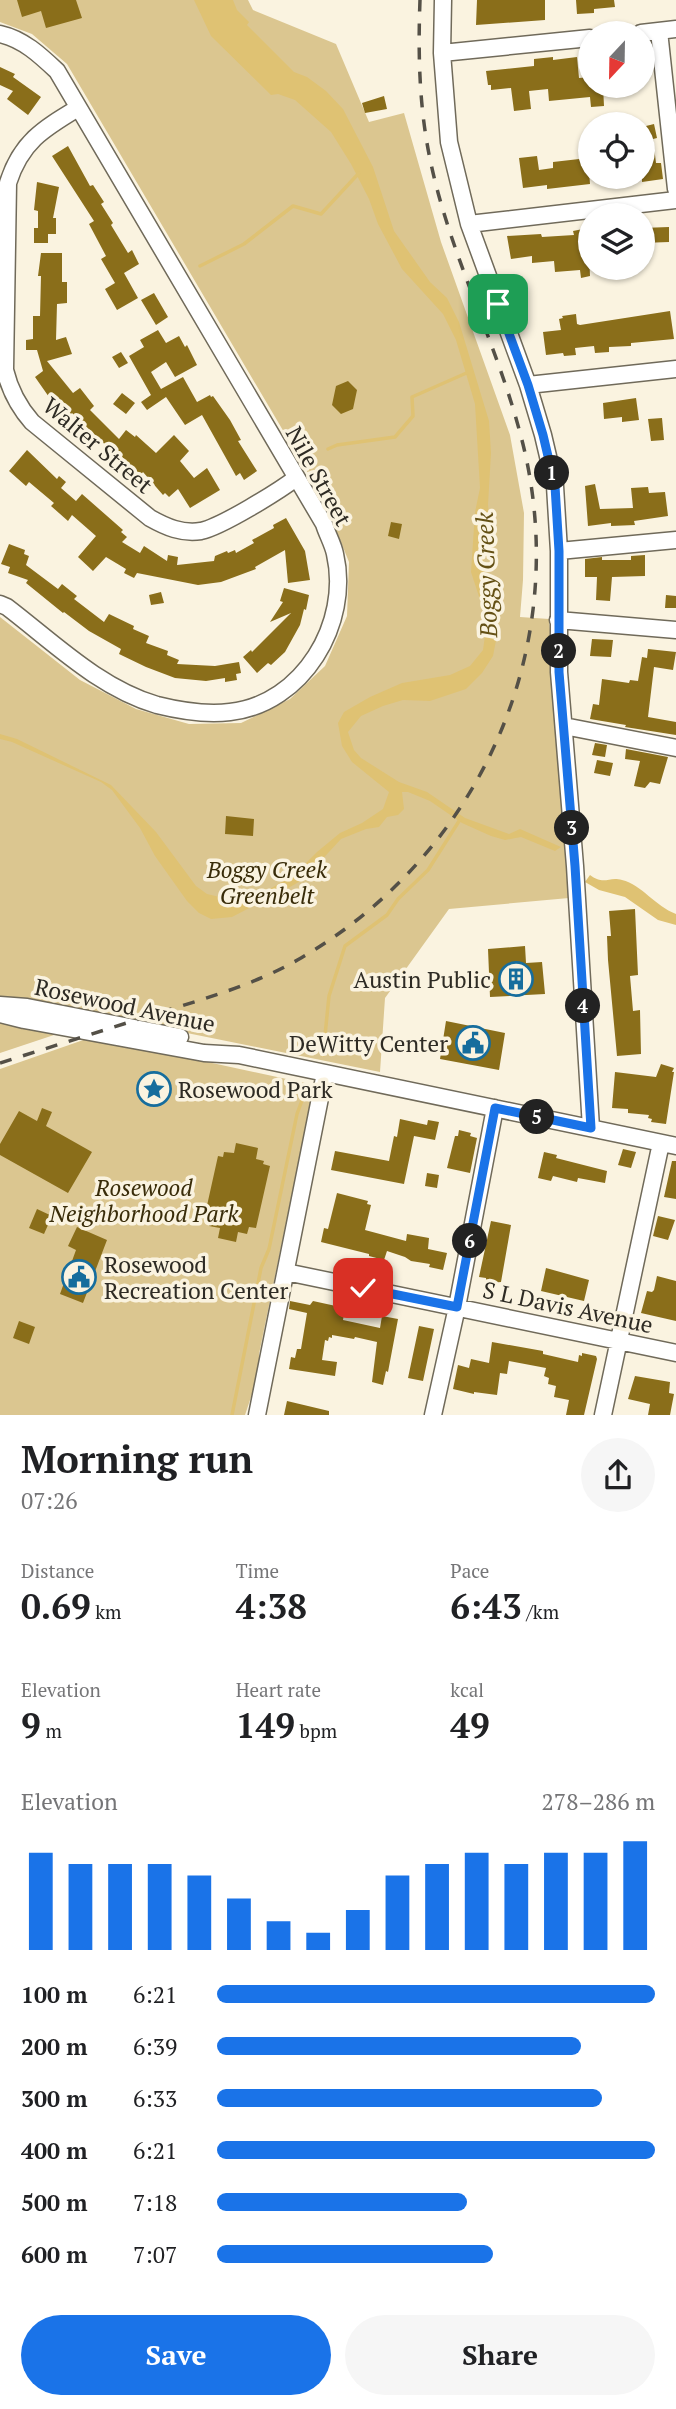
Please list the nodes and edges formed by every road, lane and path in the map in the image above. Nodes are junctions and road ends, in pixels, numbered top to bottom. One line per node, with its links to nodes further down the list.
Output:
1 (443, 0): 7 (street)
2 (676, 29): 4 (street)
3 (655, 32): 4 (street)
4 (659, 32): 9 (street)
5 (0, 34): 8 (street, Nile Street)
6 (578, 39): 7 (street)
7 (442, 53): 11 (street)
8 (78, 108): 14 (street, Nile Street); 14 (street, Walter Street)
9 (676, 189)
10 (676, 200): 11 (street)
11 (469, 224): 13 (street)
12 (676, 369): 13 (street)
13 (528, 385): 16 (street)
14 (296, 478): 17 (street, Nile Street)
15 (676, 540): 16 (street)
16 (559, 551): 18 (street)
17 (0, 604)
18 (558, 620): 19 (street); 20 (street)
19 (676, 630)
20 (564, 726): 21 (street); 27 (street)
21 (676, 748)
22 (0, 1005): 24 (street, Rosewood Avenue)
23 (0, 1014): 24 (street, Rosewood Avenue)
24 (239, 1055): 25 (street, Rosewood Avenue)
25 (325, 1073): 26 (street, Rosewood Avenue); 29 (street)
26 (495, 1108): 27 (street, Rosewood Avenue); 30 (street)
27 (591, 1128): 28 (street, Rosewood Avenue)
28 (668, 1145): 31 (street)
29 (286, 1272): 30 (street, S L Davis Avenue); 33 (street)
30 (457, 1307): 31 (street, S L Davis Avenue); 34 (street)
31 (619, 1341): 32 (street, S L Davis Avenue); 35 (street)
32 (676, 1353)
33 (257, 1415)
34 (433, 1415)
35 (603, 1415)

